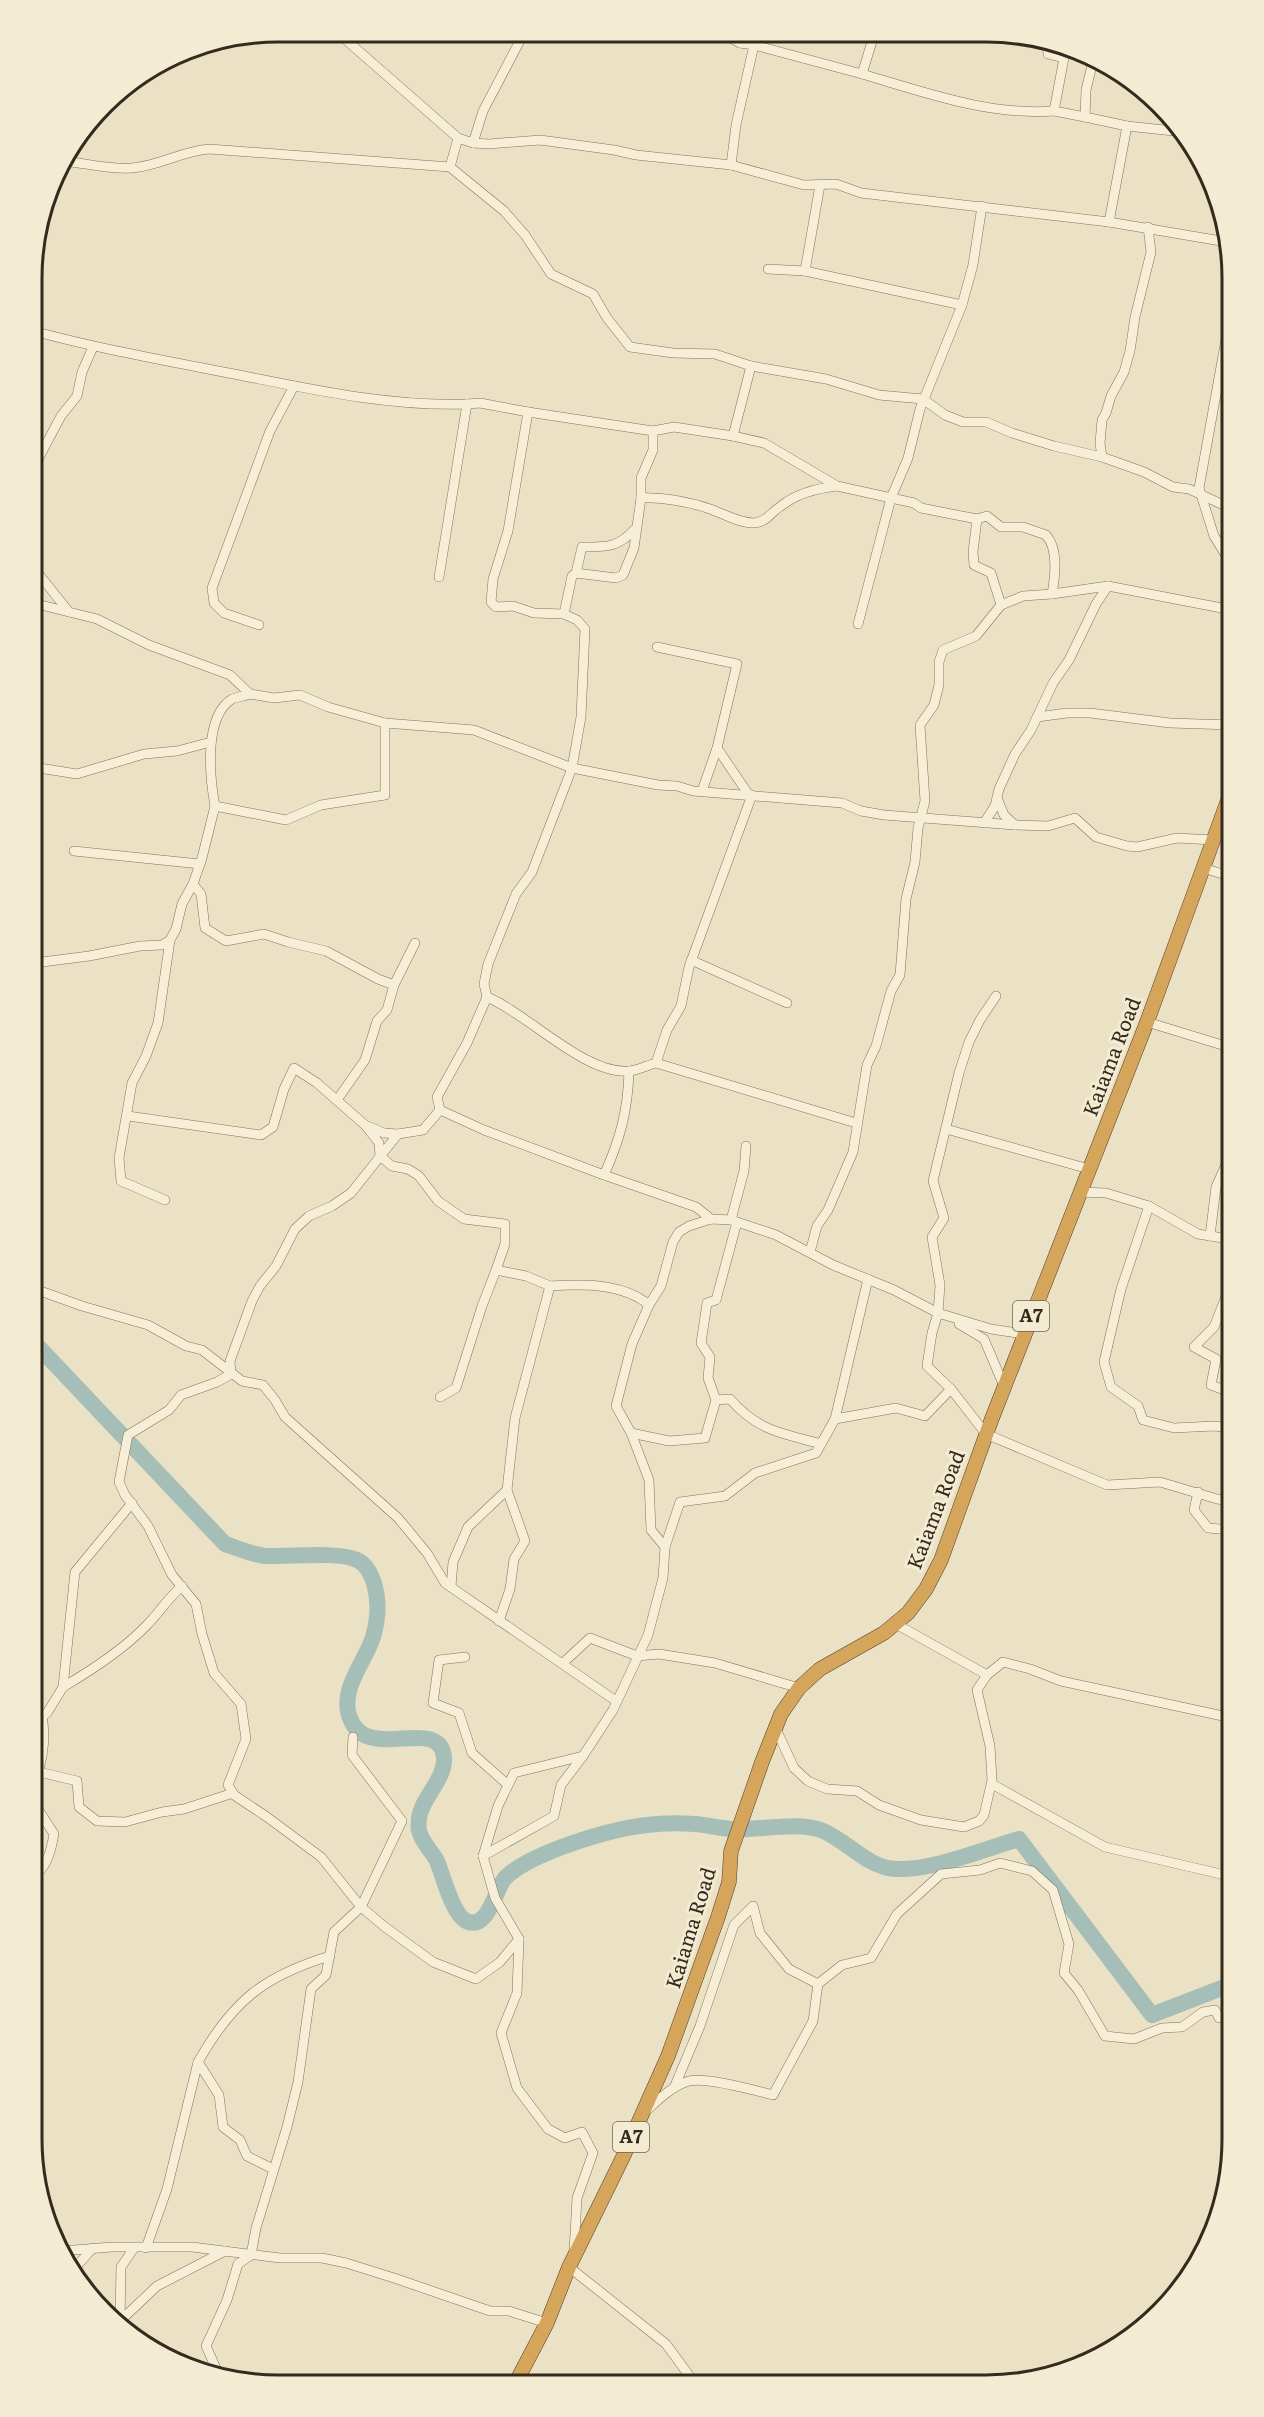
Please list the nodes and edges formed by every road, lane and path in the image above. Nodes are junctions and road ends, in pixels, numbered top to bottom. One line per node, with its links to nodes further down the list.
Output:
1 (348, 42): 13 (street)
2 (519, 42): 14 (street)
3 (748, 42): 5 (street)
4 (872, 42): 8 (street)
5 (754, 45): 8 (street); 16 (street)
6 (1048, 50): 9 (street)
7 (1092, 67): 10 (street)
8 (862, 74): 9 (street)
9 (1054, 111): 10 (street)
10 (1085, 117): 11 (street)
11 (1127, 126): 12 (street); 20 (street)
12 (1170, 131)
13 (458, 138): 14 (street); 17 (street)
14 (473, 143): 16 (street)
15 (73, 162): 17 (street)
16 (731, 165): 18 (street)
17 (450, 167): 29 (street)
18 (820, 185): 19 (street); 24 (street)
19 (982, 206): 20 (street); 25 (street)
20 (1110, 222): 21 (street)
21 (1148, 227): 22 (street); 37 (street)
22 (1219, 240)
23 (768, 268): 24 (street)
24 (805, 271): 25 (street)
25 (962, 305): 31 (street)
26 (42, 334): 27 (street)
27 (93, 347): 30 (street); 36 (street)
28 (1222, 364): 39 (street)
29 (752, 366): 31 (street); 35 (street)
30 (294, 386): 32 (street); 57 (street)
31 (923, 399): 37 (street); 41 (street)
32 (468, 404): 33 (street); 47 (street)
33 (528, 412): 34 (street); 55 (street)
34 (653, 431): 35 (street); 40 (street)
35 (734, 436): 38 (street)
36 (42, 452)
37 (1102, 457): 39 (street)
38 (837, 486): 40 (street); 41 (street)
39 (1201, 495): 42 (street); 45 (street)
40 (641, 498): 44 (street)
41 (891, 498): 43 (street); 56 (street)
42 (1222, 504)
43 (977, 519): 50 (street); 52 (street)
44 (635, 528): 46 (street); 46 (street)
45 (1222, 549)
46 (576, 573): 55 (street)
47 (439, 577)
48 (42, 578): 54 (street)
49 (1108, 586): 50 (street); 53 (street); 60 (street)
50 (1052, 594): 52 (street)
51 (42, 605): 54 (street)
52 (1001, 605): 71 (street)
53 (1222, 608)
54 (69, 612): 59 (street)
55 (564, 614): 66 (street)
56 (858, 624)
57 (259, 625)
58 (657, 647): 64 (street)
59 (250, 694): 61 (street); 63 (street)
60 (1037, 717): 62 (street); 69 (street)
61 (386, 723): 66 (street); 70 (street)
62 (1222, 725)
63 (211, 742): 65 (street); 70 (street)
64 (717, 748): 67 (street); 68 (street)
65 (42, 768)
66 (572, 768): 67 (street); 87 (street)
67 (702, 791): 68 (street)
68 (751, 795): 71 (street); 83 (street)
69 (997, 798): 73 (street); 74 (street)
70 (215, 807): 77 (street)
71 (921, 816): 73 (street); 96 (street)
72 (1222, 816): 75 (highway, Kaiama Road / A7)
73 (984, 823): 74 (street)
74 (1015, 825): 75 (street)
75 (1213, 840): 78 (highway, Kaiama Road / A7)
76 (74, 851): 77 (street)
77 (200, 864): 80 (street)
78 (1203, 868): 79 (street); 89 (highway, Kaiama Road / A7)
79 (1222, 874)
80 (193, 884): 81 (street); 85 (street)
81 (170, 940): 84 (street); 95 (street)
82 (415, 943): 85 (street)
83 (691, 960): 88 (street); 91 (street)
84 (42, 962)
85 (394, 985): 93 (street)
86 (996, 996): 98 (street)
87 (487, 997): 92 (street); 94 (street)
88 (787, 1003)
89 (1147, 1022): 90 (street); 102 (highway, Kaiama Road / A7)
90 (1222, 1045)
91 (656, 1062): 92 (street); 96 (street)
92 (629, 1071): 104 (street)
93 (337, 1100): 95 (street); 97 (street)
94 (440, 1110): 99 (street); 104 (street)
95 (128, 1116): 106 (street)
96 (856, 1123): 112 (street)
97 (365, 1125): 99 (street); 101 (street)
98 (946, 1129): 102 (street); 119 (street)
99 (398, 1134): 101 (street)
100 (746, 1146): 109 (street)
101 (380, 1156): 113 (street); 121 (street)
102 (1089, 1169): 105 (highway, Kaiama Road / A7)
103 (1222, 1174): 110 (street)
104 (604, 1175): 108 (street)
105 (1079, 1192): 107 (street); 120 (highway, Kaiama Road / A7)
106 (165, 1200)
107 (1149, 1206): 110 (street); 128 (street)
108 (711, 1219): 109 (street); 117 (street)
109 (734, 1221): 112 (street); 126 (street)
110 (1210, 1236): 111 (street)
111 (1222, 1238)
112 (810, 1252): 114 (street)
113 (496, 1270): 115 (street); 125 (street)
114 (868, 1279): 119 (street); 127 (street)
115 (550, 1286): 117 (street); 132 (street)
116 (42, 1292): 121 (street)
117 (649, 1305): 129 (street)
118 (1222, 1307): 124 (street)
119 (938, 1313): 120 (street); 122 (street); 123 (street)
120 (1024, 1334): 122 (highway, Kaiama Road / A7)
121 (231, 1374): 135 (street); 139 (street)
122 (1004, 1386): 130 (highway, Kaiama Road / A7)
123 (951, 1389): 127 (street); 130 (street)
124 (1222, 1389)
125 (440, 1397)
126 (716, 1400): 129 (street); 131 (street)
127 (835, 1419): 131 (street)
128 (1222, 1427)
129 (631, 1433): 137 (street)
130 (986, 1434): 133 (street); 141 (highway, Kaiama Road / A7)
131 (821, 1444): 137 (street)
132 (507, 1490): 139 (street); 140 (street)
133 (1198, 1492): 134 (street); 136 (street)
134 (1222, 1500)
135 (132, 1503): 138 (street); 146 (street)
136 (1222, 1529)
137 (665, 1546): 142 (street)
138 (182, 1586): 146 (street); 158 (street)
139 (451, 1587): 140 (street)
140 (499, 1621): 144 (street)
141 (896, 1624): 145 (street); 147 (highway, Kaiama Road / A7)
142 (637, 1656): 144 (street); 147 (street); 148 (street)
143 (465, 1658): 157 (street)
144 (563, 1663): 148 (street)
145 (987, 1675): 150 (street); 156 (street)
146 (63, 1687): 149 (street)
147 (799, 1688): 151 (highway, Kaiama Road / A7)
148 (616, 1701): 154 (street)
149 (42, 1716): 153 (street)
150 (1222, 1716)
151 (775, 1727): 156 (street); 170 (highway, Kaiama Road / A7)
152 (353, 1737): 163 (street)
153 (42, 1756)
154 (583, 1756): 157 (street); 160 (street)
155 (42, 1773): 158 (street)
156 (992, 1784): 162 (street)
157 (508, 1785): 160 (street)
158 (233, 1793): 163 (street)
159 (42, 1815): 161 (street)
160 (483, 1856): 164 (street)
161 (42, 1868)
162 (1222, 1874)
163 (361, 1907): 164 (street); 165 (street)
164 (519, 1939): 178 (street)
165 (330, 1956): 168 (street); 171 (street)
166 (818, 1984): 167 (street); 169 (street); 169 (street)
167 (1222, 2018)
168 (198, 2062): 171 (street); 174 (street)
169 (674, 2088): 170 (street)
170 (640, 2116): 178 (highway, Kaiama Road / A7)
171 (273, 2169): 177 (street)
172 (93, 2248): 173 (street); 175 (street); 179 (street)
173 (134, 2248): 174 (street); 180 (street)
174 (147, 2248): 176 (street)
175 (70, 2251)
176 (225, 2251): 177 (street); 181 (street)
177 (251, 2255): 182 (street); 183 (street)
178 (571, 2262): 182 (highway, Kaiama Road / A7); 185 (street)
179 (78, 2264)
180 (119, 2314)
181 (125, 2319)
182 (547, 2323): 184 (highway, Kaiama Road / A7)
183 (215, 2366)
184 (520, 2375)
185 (689, 2375)

